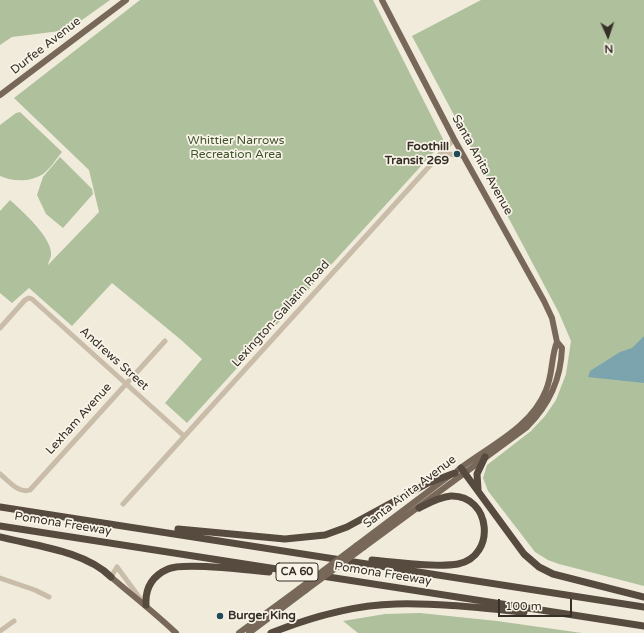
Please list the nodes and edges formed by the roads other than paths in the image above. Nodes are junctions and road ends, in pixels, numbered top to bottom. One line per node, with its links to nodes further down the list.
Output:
1 (126, 0): 3 (main road, Durfee Avenue)
2 (382, 0): 4 (main road, Santa Anita Avenue)
3 (0, 96)
4 (454, 139): 5 (main road, Santa Anita Avenue); 6 (street, Lexington-Gallatin Road)
5 (464, 156): 6 (street); 9 (main road, Santa Anita Avenue)
6 (436, 159): 11 (street, Lexington-Gallatin Road)
7 (0, 328): 10 (street, Andrews Street)
8 (165, 341): 10 (street, Lexham Avenue)
9 (557, 342): 12 (main road, Santa Anita Avenue); 13 (main road, Santa Anita Avenue)
10 (126, 383): 11 (street, Andrews Street); 14 (street, Lexham Avenue)
11 (184, 436): 16 (street, Lexington-Gallatin Road)
12 (484, 457): 13 (main road, Santa Anita Avenue); 15 (highway)
13 (460, 471): 15 (highway); 18 (main road, Santa Anita Avenue); 19 (highway); 35 (main road, Santa Anita Avenue, bridge)
14 (0, 474)
15 (479, 493): 27 (highway)
16 (123, 504)
17 (0, 507): 19 (highway, Pomona Freeway / CA 60)
18 (419, 508): 22 (highway); 36 (main road, Santa Anita Avenue, bridge)
19 (109, 523): 22 (highway, Pomona Freeway / CA 60)
20 (0, 526): 23 (highway, Pomona Freeway / CA 60)
21 (0, 537): 24 (highway)
22 (329, 558): 29 (highway, Pomona Freeway / CA 60)
23 (314, 574): 28 (highway); 30 (highway, Pomona Freeway / CA 60)
24 (111, 577): 28 (main road); 28 (street)
25 (0, 578): 26 (street)
26 (49, 596)
27 (644, 597)
28 (146, 605): 34 (main road)
29 (644, 607)
30 (593, 618): 32 (highway, Pomona Freeway / CA 60); 37 (highway)
31 (14, 621): 33 (street)
32 (644, 626)
33 (0, 631)
34 (176, 633)
35 (239, 633)
36 (249, 633)
37 (271, 633)

